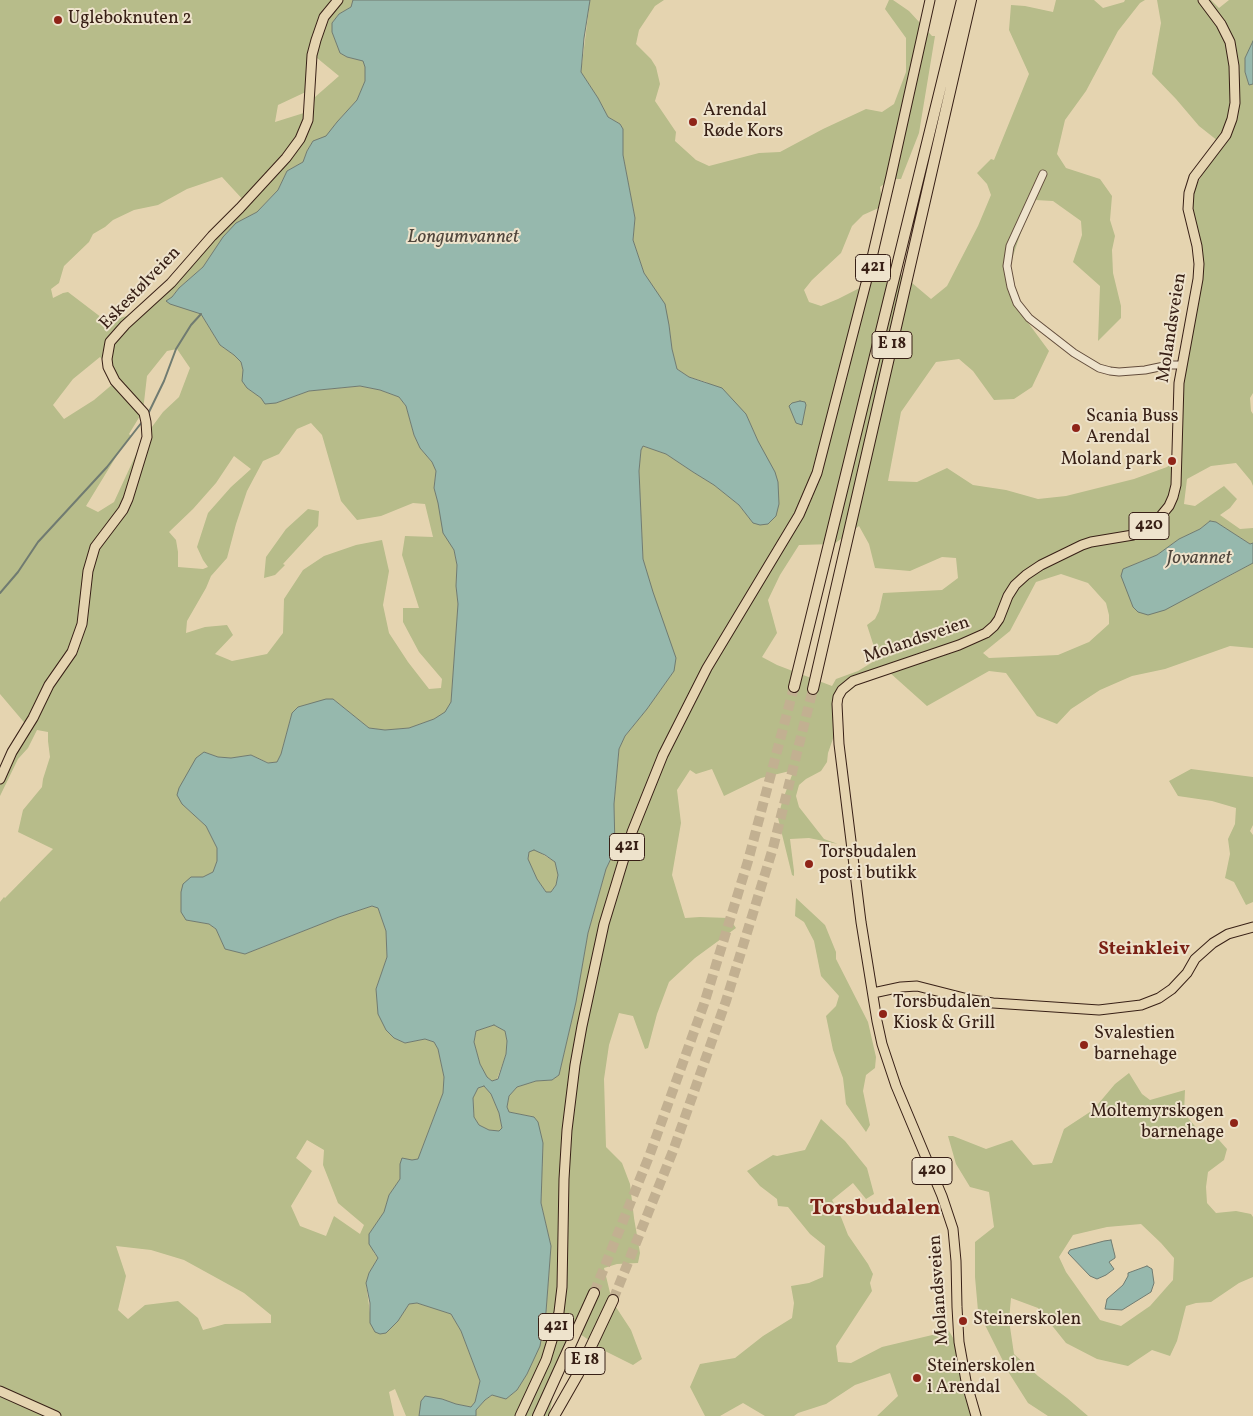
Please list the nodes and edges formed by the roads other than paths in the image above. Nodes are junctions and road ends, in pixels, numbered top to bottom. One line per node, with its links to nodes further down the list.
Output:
1 (338, 0): 10 (main road, Eskestølveien)
2 (932, 0): 17 (main road, 421)
3 (962, 0): 8 (highway, E 18)
4 (971, 0): 9 (highway, E 18)
5 (1203, 0): 7 (main road, Molandsveien / 420)
6 (1043, 174): 7 (street)
7 (1182, 365): 12 (main road, Molandsveien / 420)
8 (794, 687)
9 (813, 689)
10 (0, 779)
11 (1253, 928): 12 (main road)
12 (872, 993): 20 (main road, Molandsveien / 420)
13 (594, 1293): 18 (highway, E 18)
14 (613, 1300): 19 (highway, E 18)
15 (0, 1391): 16 (main road)
16 (56, 1416)
17 (521, 1416)
18 (538, 1416)
19 (554, 1416)
20 (976, 1416)

